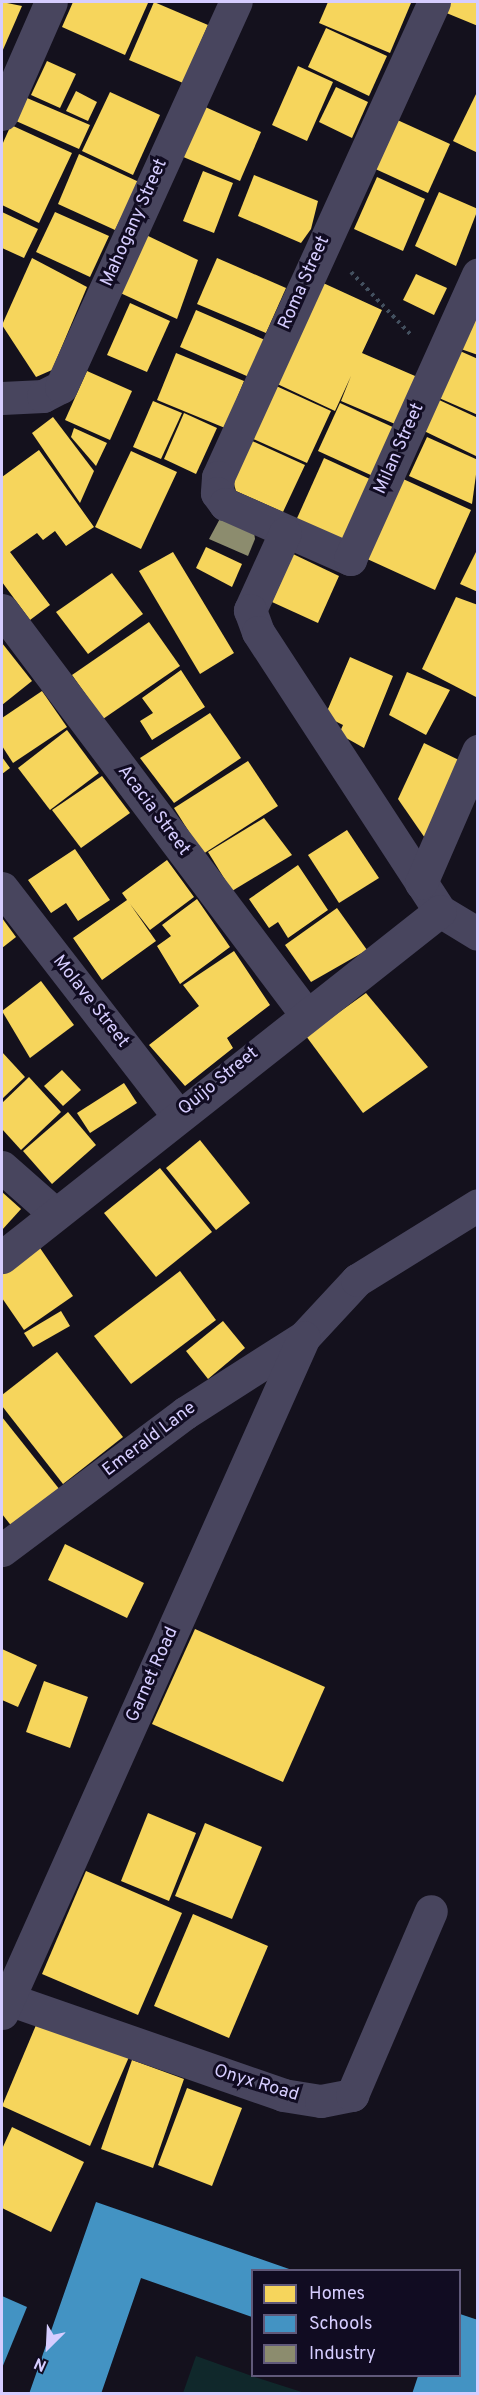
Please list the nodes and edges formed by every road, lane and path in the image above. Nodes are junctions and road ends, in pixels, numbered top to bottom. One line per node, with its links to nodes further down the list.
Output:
1 (51, 2): 4 (street)
2 (236, 2): 8 (street, Mahogany Street)
3 (434, 2): 5 (street, Roma Street)
4 (2, 114)
5 (321, 248): 7 (path); 9 (street, Roma Street)
6 (477, 274): 7 (street, Milan Street)
7 (443, 355): 9 (street, Milan Street)
8 (2, 398)
9 (285, 533): 12 (street)
10 (2, 610): 16 (street, Acacia Street)
11 (477, 751): 12 (street)
12 (421, 883): 14 (street)
13 (2, 888): 17 (street, Molave Street)
14 (440, 910): 15 (street); 16 (street, Quijo Street)
15 (477, 934)
16 (305, 1013): 17 (street, Quijo Street)
17 (178, 1116): 20 (street, Quijo Street)
18 (2, 1167): 20 (street)
19 (477, 1205): 22 (street)
20 (54, 1213): 21 (street, Quijo Street)
21 (2, 1257)
22 (304, 1337): 23 (street, Emerald Lane); 25 (street, Garnet Road)
23 (2, 1550)
24 (431, 1911): 25 (street, Onyx Road)
25 (5, 2006)

